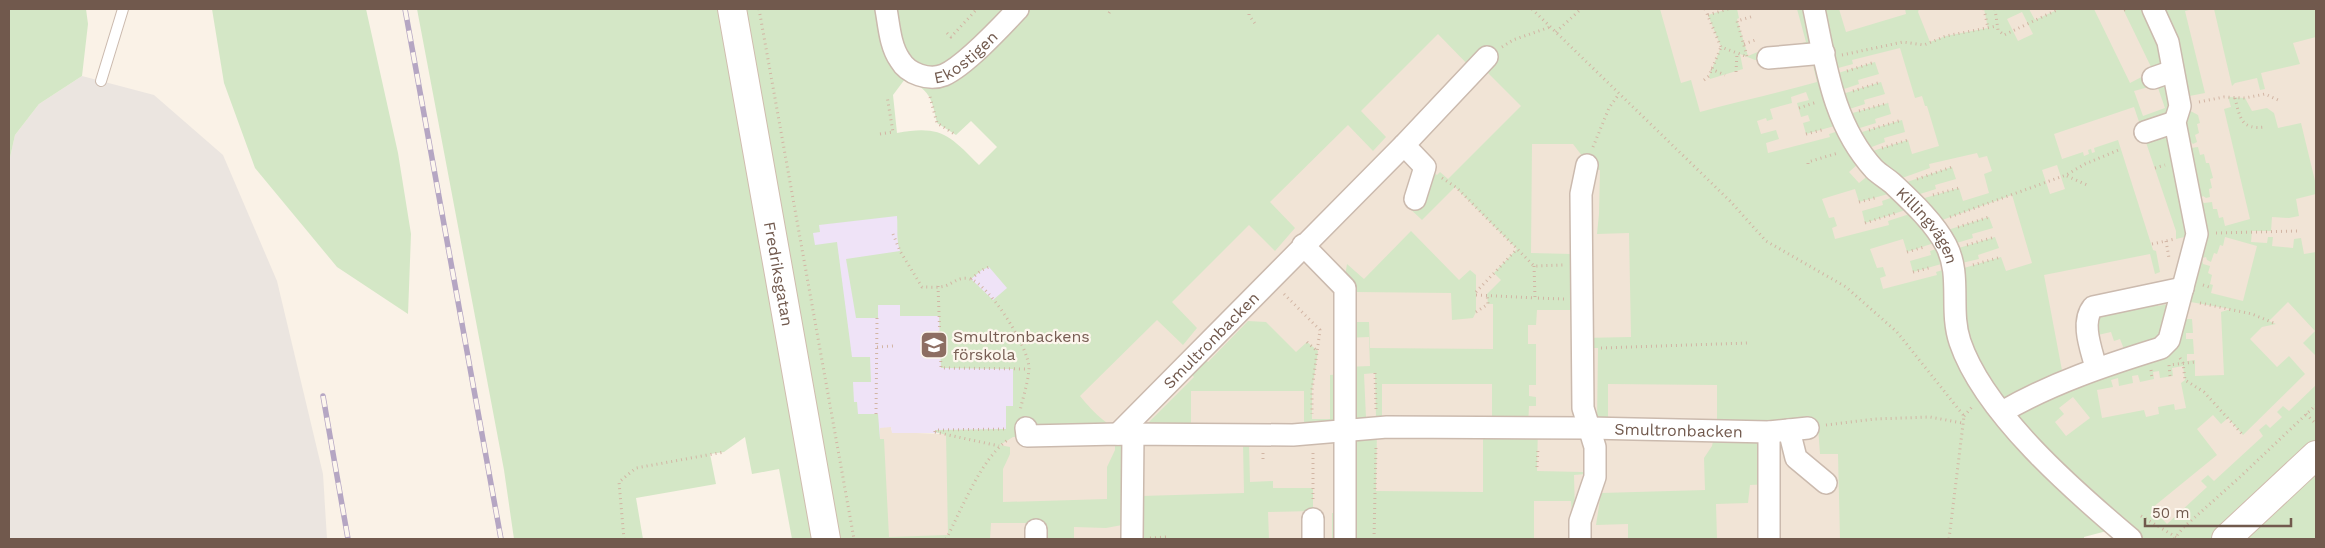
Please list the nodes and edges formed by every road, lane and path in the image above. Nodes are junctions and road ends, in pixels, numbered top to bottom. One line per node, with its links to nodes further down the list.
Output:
1 (122, 9): 39 (lane)
2 (732, 9): 129 (street, Fredriksgatan)
3 (759, 9): 130 (path)
4 (886, 9): 6 (street, Ekostigen)
5 (977, 9): 24 (path)
6 (1018, 9)
7 (1249, 9): 19 (path)
8 (1532, 9): 21 (path)
9 (1581, 9): 23 (path)
10 (1705, 9): 17 (path)
11 (1728, 9): 17 (path)
12 (1814, 9): 29 (street, Killingvägen)
13 (1984, 9): 22 (path)
14 (1994, 9): 20 (path)
15 (2059, 9): 20 (path)
16 (2153, 9): 33 (street)
17 (1708, 15): 26 (path)
18 (1754, 16): 25 (path)
19 (1256, 25)
20 (1997, 26): 22 (path)
21 (1550, 27): 23 (path); 30 (path)
22 (1988, 28): 29 (path)
23 (1556, 32): 42 (path)
24 (947, 33)
25 (1744, 44): 27 (path); 27 (path)
26 (1721, 47): 28 (path); 32 (path)
27 (1759, 51): 28 (path); 29 (street)
28 (1737, 53): 34 (path)
29 (1824, 53): 36 (street, Killingvägen)
30 (1487, 57): 56 (street, Smultronbacken)
31 (1875, 62): 36 (path)
32 (1712, 69): 35 (path); 38 (path)
33 (2173, 71): 37 (street); 48 (street)
34 (1736, 72)
35 (1725, 75)
36 (1828, 76): 44 (street, Killingvägen)
37 (2153, 78)
38 (1704, 80)
39 (101, 81)
40 (1881, 82): 44 (path)
41 (926, 92): 54 (path)
42 (1619, 94): 60 (path); 111 (path)
43 (887, 96): 53 (path)
44 (1833, 98): 49 (street, Killingvägen)
45 (2235, 98): 46 (path); 48 (path); 51 (path)
46 (2278, 100)
47 (1888, 103): 49 (path)
48 (2178, 114): 52 (street); 74 (street)
49 (1842, 117): 57 (street, Killingvägen)
50 (1902, 120): 57 (path)
51 (2265, 127)
52 (2145, 132)
53 (880, 134)
54 (956, 135)
55 (1908, 140): 57 (path)
56 (1404, 145): 61 (street); 76 (street, Smultronbacken)
57 (1858, 146): 59 (path); 65 (street, Killingvägen)
58 (2121, 149): 63 (path)
59 (1808, 164)
60 (1586, 165): 80 (street, Smultronbacken)
61 (1425, 167): 66 (street); 77 (path)
62 (1952, 167): 65 (path)
63 (2066, 175): 64 (path); 70 (path)
64 (2087, 184)
65 (1894, 186): 67 (street, Killingvägen)
66 (1415, 198)
67 (1915, 207): 69 (path); 70 (street, Killingvägen)
68 (1990, 217): 71 (path)
69 (1865, 223)
70 (1931, 224): 79 (street, Killingvägen)
71 (1966, 224)
72 (2297, 231): 74 (path)
73 (893, 234): 86 (path)
74 (2197, 234): 87 (street)
75 (1995, 237): 79 (path)
76 (1303, 245): 85 (street, Smultronbacken); 117 (street)
77 (1517, 249): 81 (path); 88 (path)
78 (2001, 257): 79 (path)
79 (1951, 261): 108 (street, Killingvägen)
80 (1582, 265): 81 (path); 90 (street, Smultronbacken)
81 (1534, 266): 89 (path)
82 (989, 267): 84 (path)
83 (2158, 278): 87 (street)
84 (971, 279): 86 (path); 103 (path)
85 (1270, 279): 100 (path); 119 (street, Smultronbacken)
86 (938, 286): 103 (path)
87 (2183, 288): 93 (path); 94 (street); 104 (street)
88 (1487, 294): 89 (path); 91 (path)
89 (1535, 298): 90 (path)
90 (1582, 300): 99 (street, Smultronbacken)
91 (1476, 312)
92 (877, 318): 98 (path)
93 (2276, 324)
94 (2169, 340): 102 (path); 104 (street)
95 (1307, 342): 100 (path)
96 (1748, 343): 99 (path)
97 (893, 346): 98 (path)
98 (877, 347): 109 (path)
99 (1582, 348): 115 (street, Smultronbacken)
100 (1318, 351): 118 (path)
101 (2195, 362): 102 (path)
102 (2183, 363): 106 (path); 120 (path)
103 (1029, 368): 113 (path)
104 (2096, 368): 108 (street)
105 (1375, 374): 114 (path)
106 (2170, 376)
107 (2316, 405): 110 (path)
108 (2002, 412): 138 (street, Killingvägen)
109 (876, 414)
110 (2306, 414): 112 (path); 127 (path)
111 (1962, 423): 116 (path); 137 (path)
112 (2316, 424)
113 (1021, 428): 119 (street, Smultronbacken); 121 (path); 121 (path)
114 (1377, 428): 115 (street, Smultronbacken); 117 (street, Smultronbacken); 134 (path)
115 (1589, 428): 116 (street, Smultronbacken); 135 (street, Smultronbacken)
116 (1788, 430): 124 (street); 136 (street)
117 (1345, 431): 118 (street, Smultronbacken); 133 (street)
118 (1313, 433): 119 (street, Smultronbacken); 126 (path)
119 (1126, 434): 132 (street)
120 (2243, 435)
121 (999, 446): 131 (path)
122 (724, 452): 128 (path)
123 (2316, 455): 139 (street)
124 (1826, 484)
125 (2141, 516): 127 (path)
126 (1313, 529)
127 (2175, 538)
128 (624, 539)
129 (826, 539)
130 (854, 539)
131 (946, 539)
132 (1132, 539)
133 (1345, 539)
134 (1374, 539)
135 (1580, 539)
136 (1769, 539)
137 (1949, 539)
138 (2131, 539)
139 (2226, 539)

